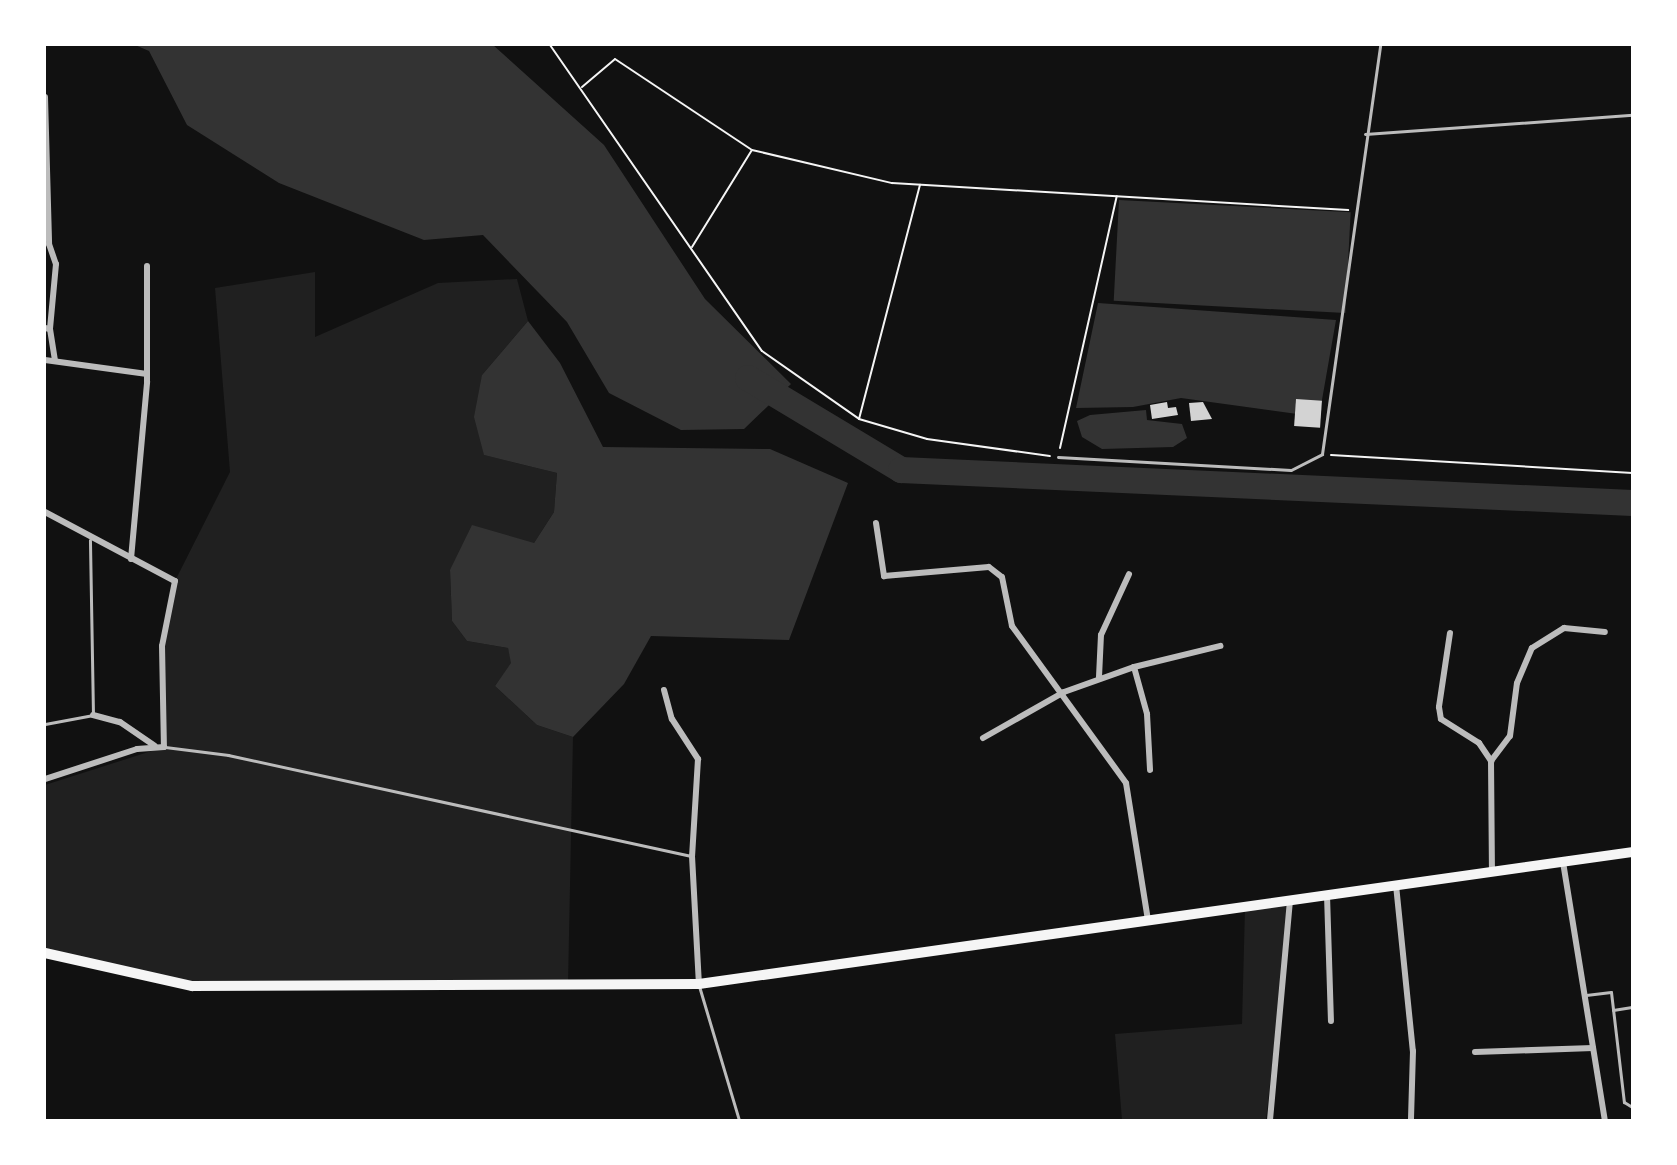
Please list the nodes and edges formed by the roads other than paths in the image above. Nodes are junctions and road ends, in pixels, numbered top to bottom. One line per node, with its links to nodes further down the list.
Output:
1 (1380, 45): 4 (lane)
2 (45, 97): 6 (street)
3 (1632, 115): 4 (lane)
4 (1365, 134): 10 (lane)
5 (147, 267): 9 (street)
6 (48, 329): 8 (street)
7 (45, 360): 8 (street)
8 (56, 361): 9 (street)
9 (147, 374): 14 (street)
10 (1058, 458)
11 (45, 512): 13 (street)
12 (876, 523): 22 (street)
13 (90, 540): 14 (street); 23 (lane)
14 (131, 559): 27 (street)
15 (1129, 574): 20 (street)
16 (1605, 632): 28 (street)
17 (1450, 633): 28 (street)
18 (1220, 646): 19 (street)
19 (1134, 668): 20 (street); 29 (street)
20 (1099, 677): 22 (street)
21 (664, 690): 32 (street)
22 (1064, 692): 25 (street); 38 (street)
23 (93, 715): 24 (lane); 26 (street)
24 (45, 724)
25 (983, 738)
26 (155, 746): 27 (street); 30 (street)
27 (164, 747): 32 (lane)
28 (1491, 761): 34 (street)
29 (1150, 770)
30 (45, 779)
31 (1632, 852): 33 (highway)
32 (692, 856): 40 (street)
33 (1563, 862): 34 (highway); 41 (street)
34 (1492, 872): 35 (highway)
35 (1396, 885): 36 (highway); 50 (street)
36 (1328, 895): 37 (highway); 44 (street)
37 (1290, 902): 38 (highway); 49 (street)
38 (1148, 920): 40 (highway)
39 (45, 953): 40 (highway)
40 (699, 984): 48 (lane)
41 (1584, 995): 43 (lane); 45 (street)
42 (1632, 1007): 43 (lane)
43 (1613, 1010): 47 (lane)
44 (1331, 1021)
45 (1593, 1048): 46 (street); 51 (street)
46 (1475, 1052)
47 (1632, 1107)
48 (739, 1120)
49 (1270, 1120)
50 (1411, 1120)
51 (1605, 1120)

